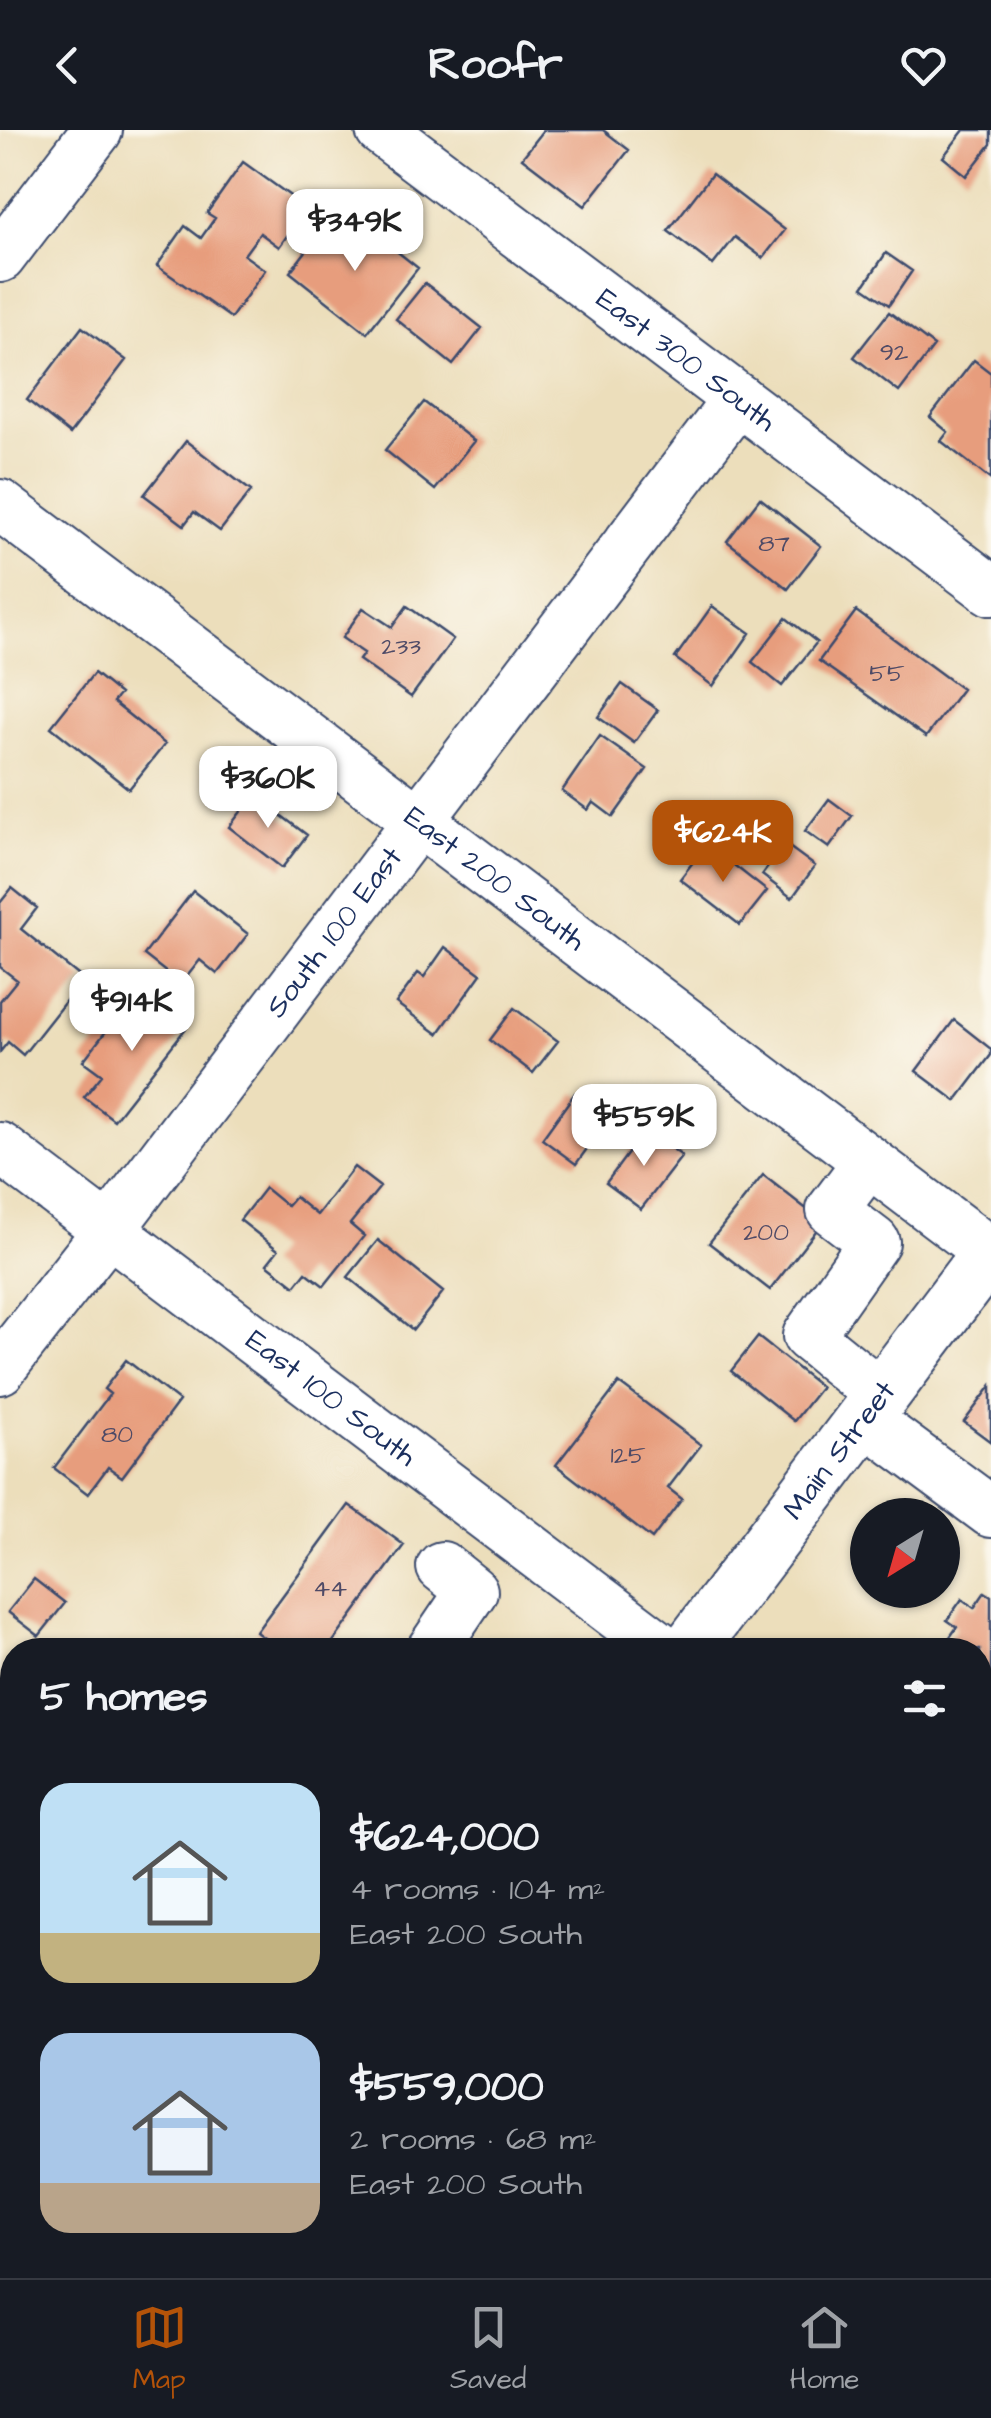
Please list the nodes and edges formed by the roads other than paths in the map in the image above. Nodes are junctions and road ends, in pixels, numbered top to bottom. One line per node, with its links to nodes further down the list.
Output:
1 (97, 130): 3 (street)
2 (381, 130): 4 (street, East 300 South)
3 (0, 257)
4 (738, 399): 6 (street, East 300 South); 7 (street, South 100 East)
5 (0, 505): 7 (street, East 200 South)
6 (991, 590)
7 (418, 821): 9 (street, East 200 South); 10 (street, South 100 East)
8 (0, 1148): 10 (street, East 100 South)
9 (869, 1161): 11 (street, East 200 South); 13 (street)
10 (109, 1230): 12 (street, South 100 East); 17 (street, East 100 South)
11 (990, 1251): 13 (main road, Main Street)
12 (0, 1369)
13 (873, 1407): 14 (street); 18 (main road, Main Street)
14 (991, 1512)
15 (442, 1567): 16 (street)
16 (440, 1638)
17 (648, 1638)
18 (697, 1638)

